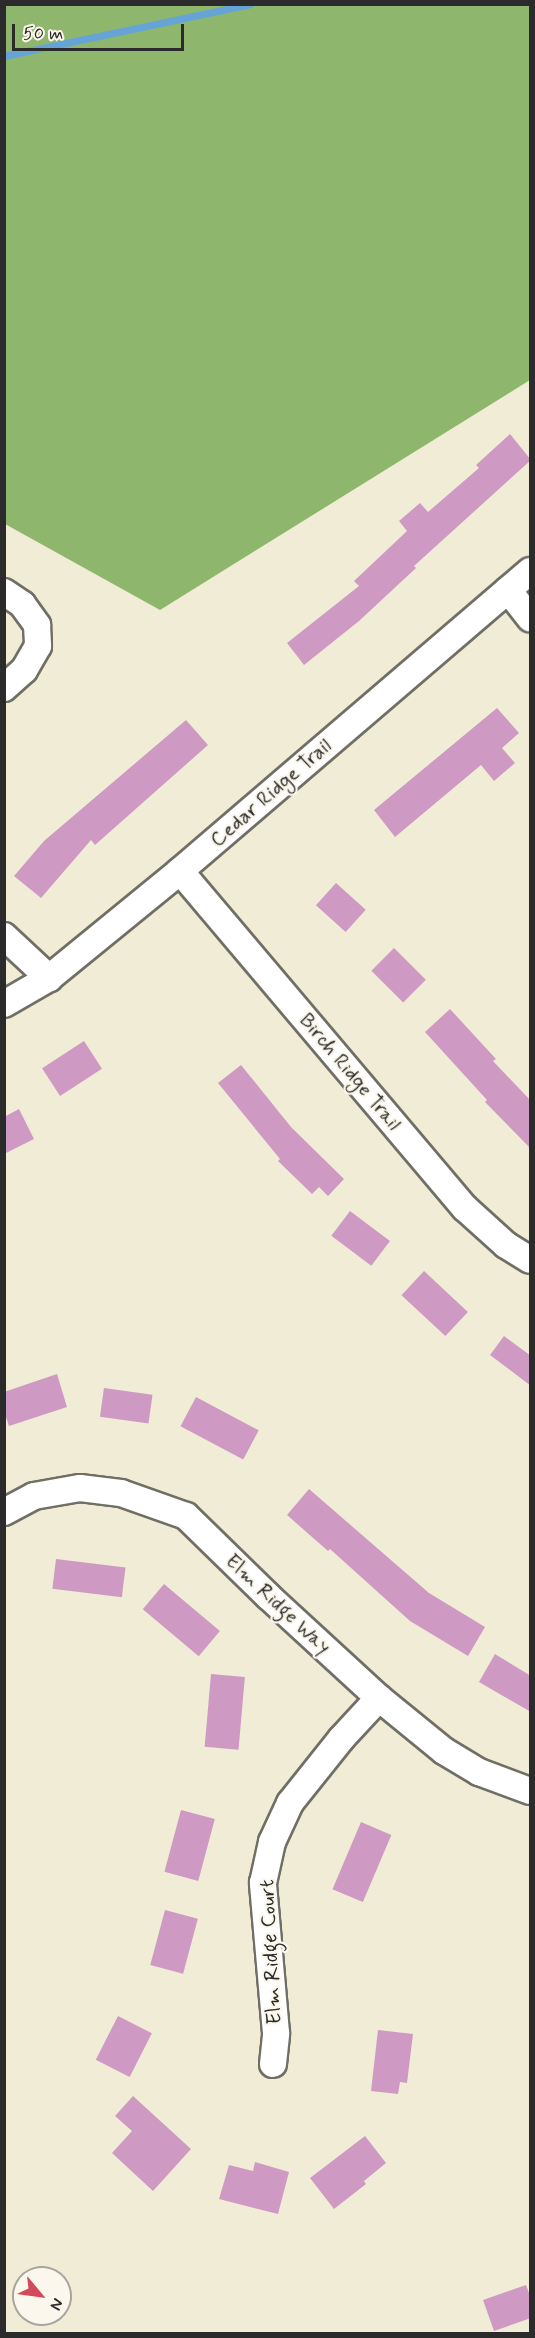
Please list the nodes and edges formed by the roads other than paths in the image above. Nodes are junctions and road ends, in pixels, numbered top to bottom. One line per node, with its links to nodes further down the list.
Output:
1 (531, 571): 2 (street, Cedar Ridge Trail)
2 (508, 590): 4 (street); 6 (street, Cedar Ridge Trail)
3 (4, 592): 5 (street)
4 (531, 618)
5 (4, 688)
6 (180, 871): 8 (street, Cedar Ridge Trail); 10 (street, Birch Ridge Trail)
7 (4, 936): 8 (street)
8 (49, 978): 9 (street, Cedar Ridge Trail)
9 (4, 1004)
10 (531, 1260)
11 (4, 1512): 12 (street, Elm Ridge Way)
12 (379, 1698): 13 (street, Elm Ridge Way); 14 (street, Elm Ridge Court)
13 (531, 1791)
14 (273, 2064)

